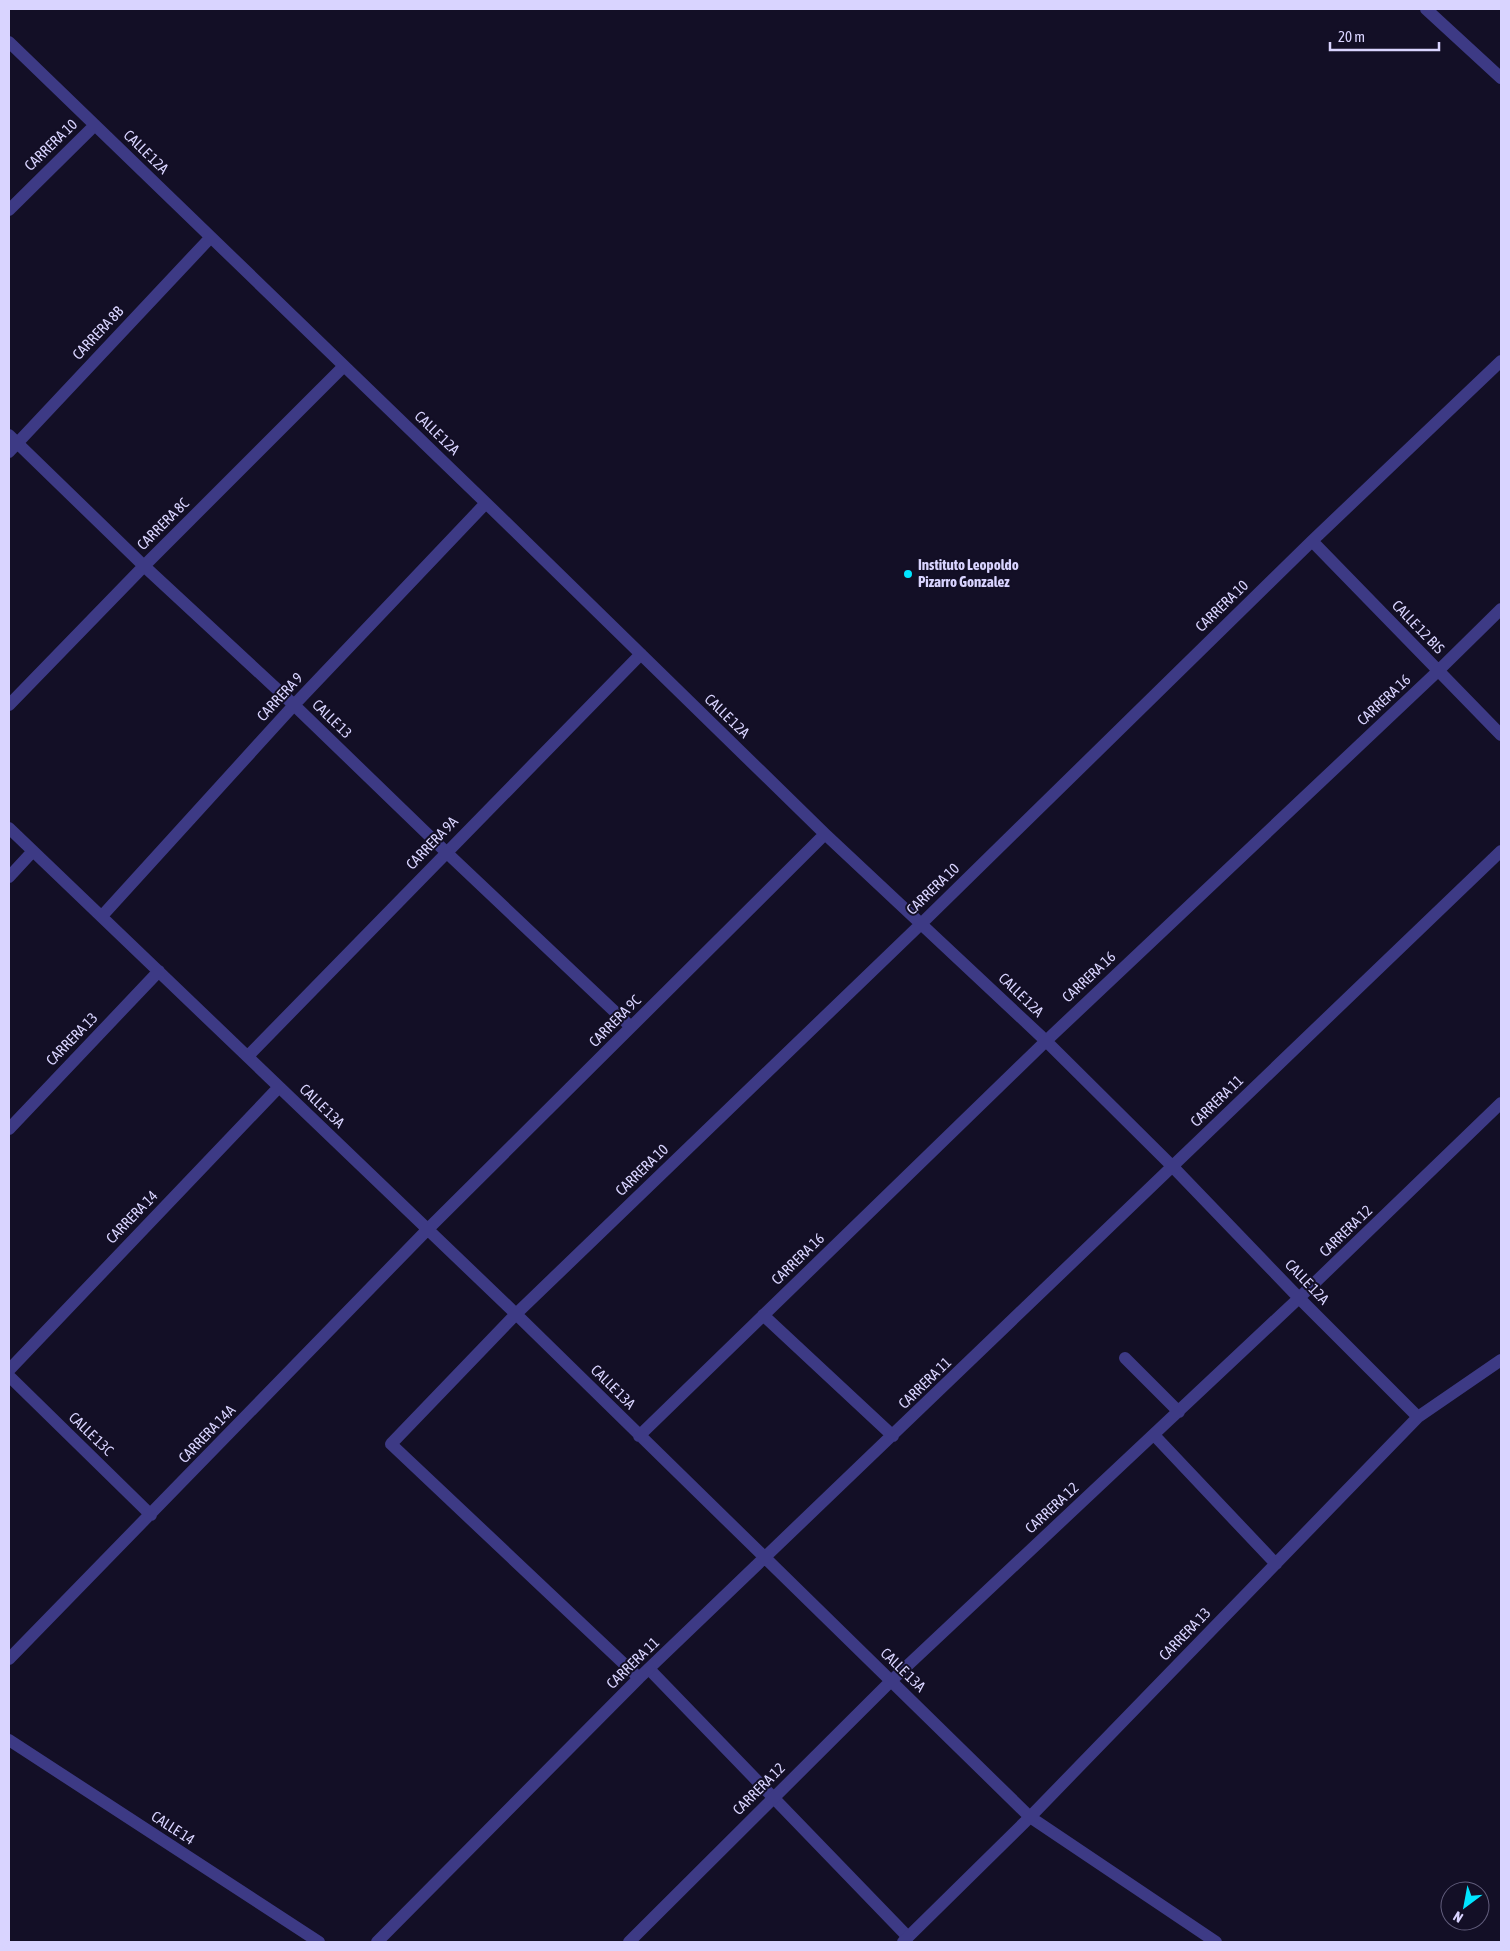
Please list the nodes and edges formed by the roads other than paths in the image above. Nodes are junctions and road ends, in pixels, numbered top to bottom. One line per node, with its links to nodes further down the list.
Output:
1 (1426, 9): 3 (street)
2 (9, 42): 4 (street, CALLE 12A)
3 (1501, 78)
4 (95, 125): 5 (street, CARRERA 10); 6 (street, CALLE 12A)
5 (9, 210)
6 (211, 237): 8 (street, CALLE 12A); 9 (street, CARRERA 8B)
7 (1501, 361): 11 (street, CARRERA 10)
8 (344, 367): 10 (street, CALLE 12A); 12 (street, CARRERA 8C)
9 (12, 443): 12 (street, CALLE 13)
10 (486, 503): 14 (street, CALLE 12A); 17 (street, CARRERA 9)
11 (1312, 541): 15 (street, CALLE 12 BIS); 26 (street, CARRERA 10)
12 (144, 566): 16 (street, CARRERA 8C); 17 (street, CALLE 13)
13 (1501, 609): 15 (street, CARRERA 16)
14 (641, 654): 20 (street, CALLE 12A); 23 (street, CARRERA 9A)
15 (1438, 671): 18 (street, CALLE 12 BIS); 29 (street, CARRERA 16)
16 (9, 705)
17 (294, 705): 23 (street, CALLE 13); 25 (street, CARRERA 9)
18 (1501, 735)
19 (9, 828): 21 (street, CALLE 13A)
20 (824, 834): 26 (street, CALLE 12A); 28 (street, CARRERA 9C)
21 (33, 851): 24 (street); 25 (street, CALLE 13A)
22 (1501, 851): 34 (street, CARRERA 11)
23 (446, 852): 28 (street, CALLE 13); 30 (street, CARRERA 9A)
24 (9, 877)
25 (102, 916): 27 (street, CALLE 13A)
26 (922, 923): 29 (street, CALLE 12A); 37 (street, CARRERA 10)
27 (159, 971): 30 (street, CALLE 13A); 33 (street, CARRERA 13)
28 (631, 1027): 35 (street, CARRERA 9C)
29 (1046, 1041): 34 (street, CALLE 12A); 38 (street, CARRERA 16)
30 (248, 1056): 31 (street, CALLE 13A)
31 (279, 1087): 35 (street, CALLE 13A); 41 (street, CARRERA 14)
32 (1501, 1103): 36 (street, CARRERA 12)
33 (9, 1129)
34 (1172, 1167): 36 (street, CALLE 12A); 47 (street, CARRERA 11)
35 (427, 1230): 37 (street, CALLE 13A); 48 (street, CARRERA 14A)
36 (1299, 1298): 43 (street, CARRERA 12); 44 (street, CALLE 12A)
37 (516, 1314): 46 (street, CALLE 13A); 53 (street, CARRERA 10)
38 (763, 1315): 46 (street, CARRERA 16); 47 (street)
39 (1125, 1358): 43 (street)
40 (1501, 1360): 44 (street, CARRERA 13)
41 (9, 1370)
42 (9, 1376): 48 (street, CALLE 13C)
43 (1179, 1412): 45 (street, CARRERA 12)
44 (1418, 1417): 50 (street, CARRERA 13)
45 (1154, 1435): 50 (street); 54 (street, CARRERA 12)
46 (639, 1436): 49 (street, CALLE 13A)
47 (894, 1436): 49 (street, CARRERA 11)
48 (151, 1515): 51 (street, CARRERA 14A)
49 (765, 1558): 52 (street, CARRERA 11); 54 (street, CALLE 13A)
50 (1276, 1564): 57 (street, CARRERA 13)
51 (9, 1659)
52 (649, 1669): 53 (street, CARRERA 11); 56 (street)
53 (639, 1678): 60 (street, CARRERA 11)
54 (891, 1681): 56 (street, CARRERA 12); 57 (street, CALLE 13A)
55 (9, 1740): 59 (street, CALLE 14)
56 (774, 1798): 58 (street); 61 (street, CARRERA 12)
57 (1030, 1816): 58 (street, CARRERA 13); 62 (street, CALLE 13A)
58 (905, 1940)
59 (319, 1942)
60 (377, 1942)
61 (629, 1942)
62 (1216, 1942)

